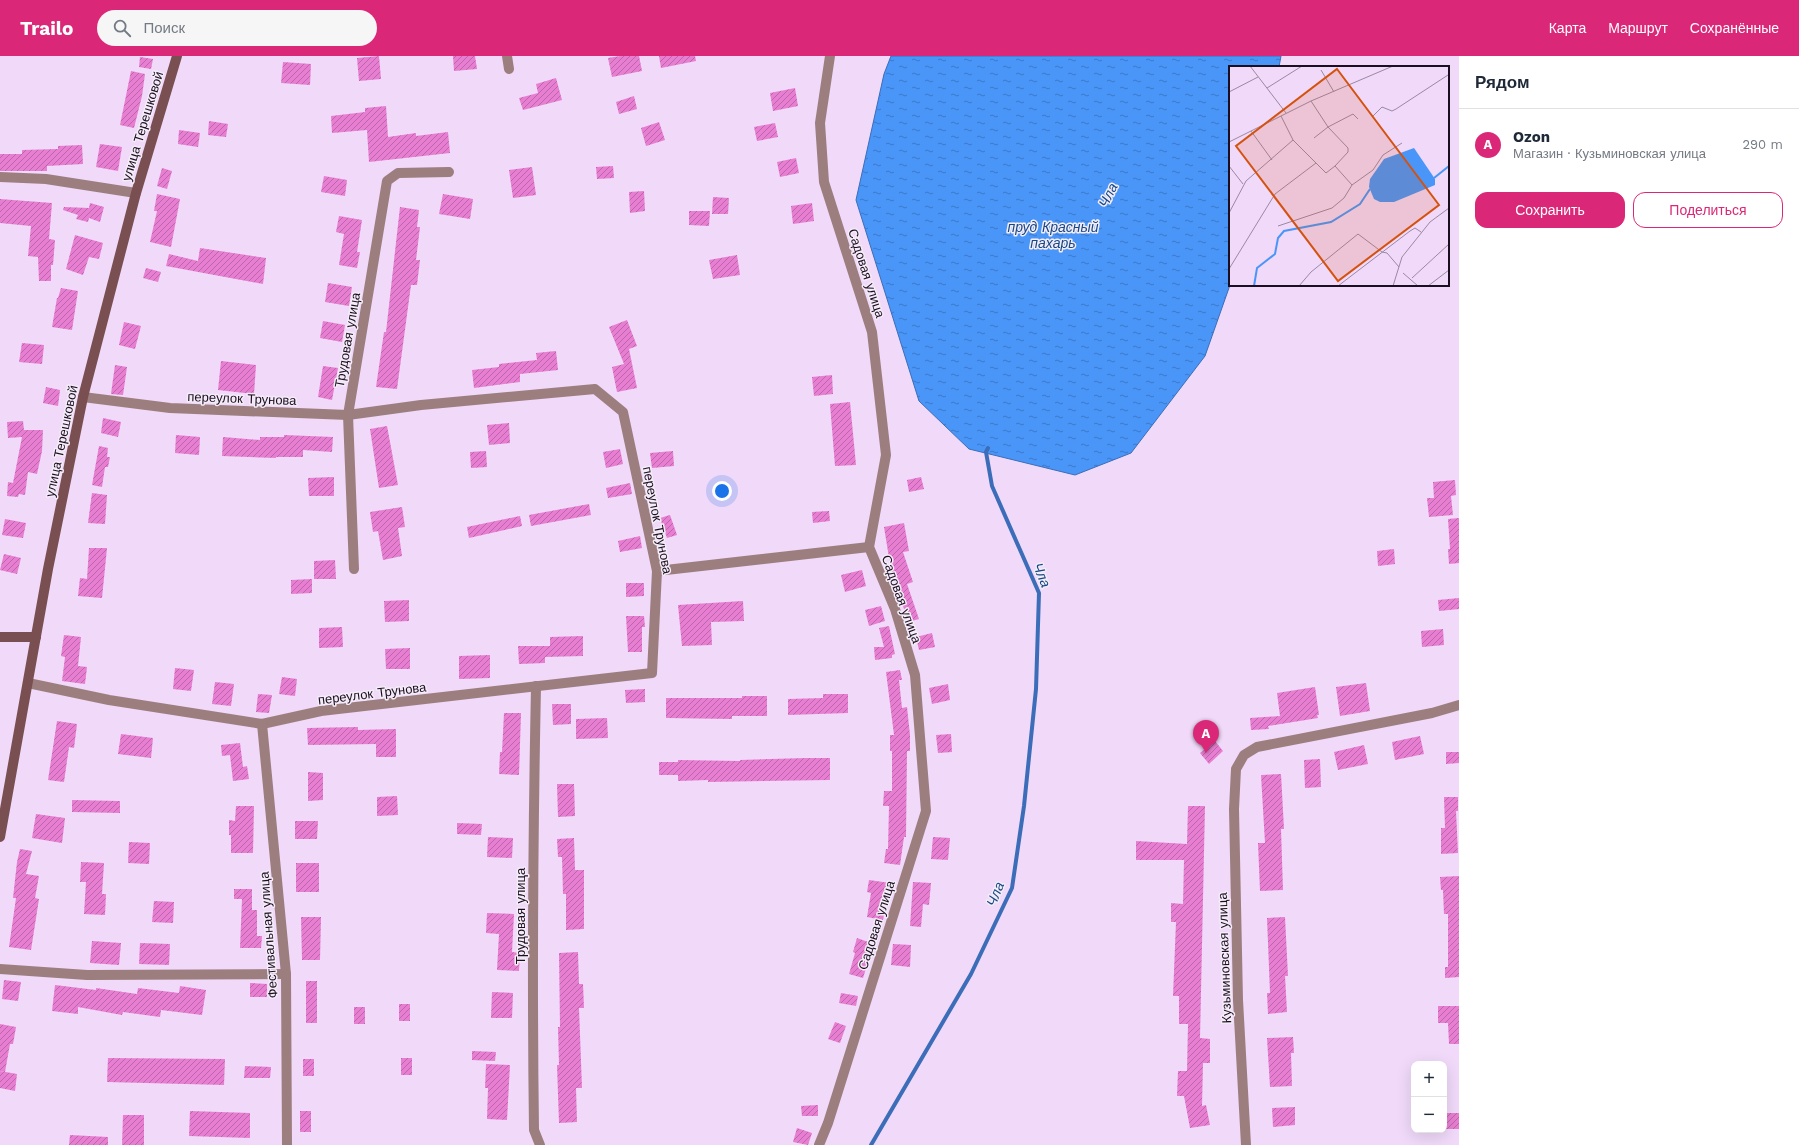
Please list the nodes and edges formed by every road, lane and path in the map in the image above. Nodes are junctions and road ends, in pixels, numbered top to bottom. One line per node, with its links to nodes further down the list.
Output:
1 (177, 56): 7 (street, улица Терешковой)
2 (507, 56): 4 (street)
3 (830, 56): 10 (street, Садовая улица)
4 (509, 69)
5 (449, 172): 9 (street, Трудовая улица)
6 (0, 177): 7 (street)
7 (136, 193): 8 (street, улица Терешковой)
8 (83, 397): 9 (street, переулок Трунова); 14 (street, улица Терешковой)
9 (348, 414): 11 (street, Трудовая улица); 12 (street, переулок Трунова)
10 (869, 547): 12 (street); 24 (street, Садовая улица)
11 (354, 569)
12 (657, 571): 16 (street, переулок Трунова)
13 (0, 637): 14 (street)
14 (36, 637): 15 (street, улица Терешковой)
15 (28, 683): 18 (street, переулок Трунова); 19 (street, улица Терешковой)
16 (536, 686): 18 (street, переулок Трунова); 23 (street, Трудовая улица)
17 (1459, 705): 25 (street, Кузьминовская улица)
18 (262, 724): 21 (street, Фестивальная улица)
19 (0, 837)
20 (0, 969): 21 (street)
21 (286, 974): 22 (street, Фестивальная улица)
22 (287, 1145)
23 (540, 1145)
24 (819, 1145)
25 (1246, 1145)

